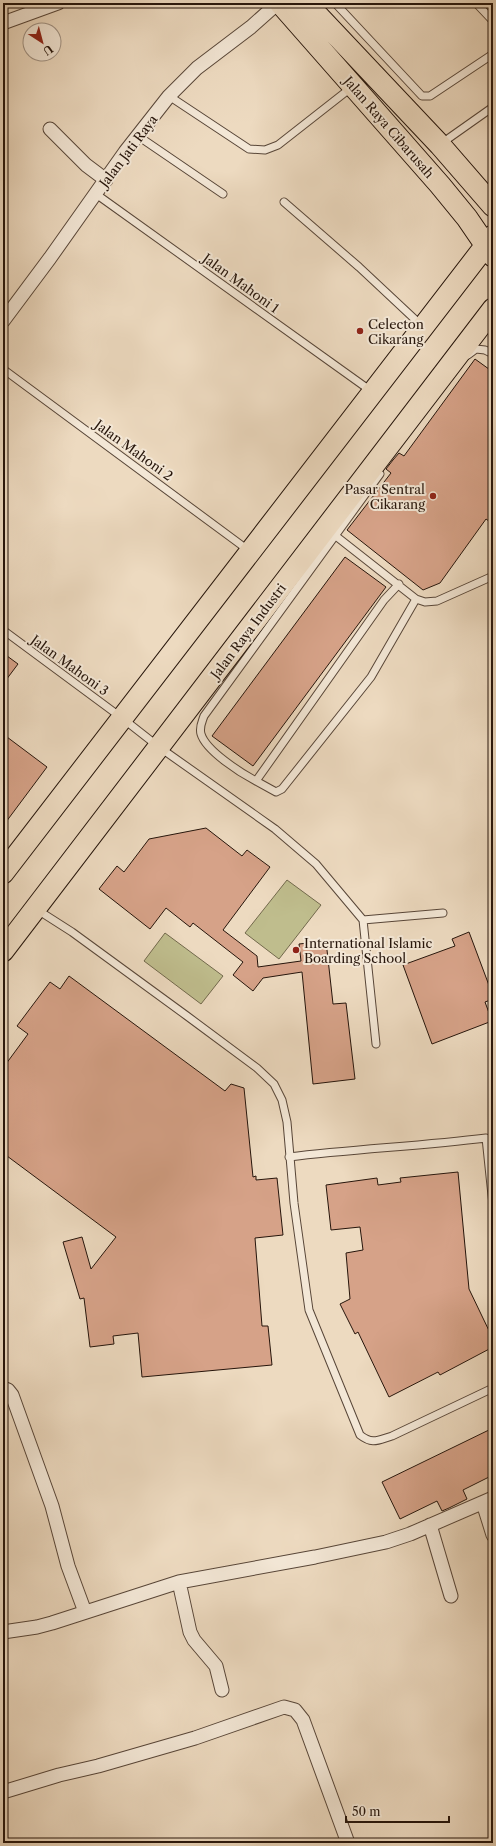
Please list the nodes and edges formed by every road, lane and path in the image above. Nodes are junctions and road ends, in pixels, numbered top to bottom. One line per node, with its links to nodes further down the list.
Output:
1 (58, 3): 7 (street)
2 (279, 3): 9 (main road, Jalan Raya Cibarusah); 10 (street, Jalan Jati Raya)
3 (306, 3): 14 (main road, Jalan Raya Cibarusah)
4 (335, 3): 8 (lane)
5 (476, 3): 6 (lane)
6 (493, 21)
7 (3, 23)
8 (493, 54)
9 (354, 86): 10 (lane); 20 (main road, Jalan Raya Cibarusah)
10 (169, 96): 13 (street, Jalan Jati Raya)
11 (493, 107): 14 (lane)
12 (50, 128): 15 (street)
13 (138, 136): 15 (street, Jalan Jati Raya); 17 (lane)
14 (440, 145): 19 (main road, Jalan Raya Cibarusah)
15 (106, 180): 16 (street, Jalan Jati Raya)
16 (96, 194): 22 (street, Jalan Jati Raya); 27 (lane, Jalan Mahoni 1)
17 (223, 194)
18 (284, 202): 23 (lane)
19 (493, 206)
20 (491, 246): 23 (main road)
21 (493, 309): 29 (main road, Jalan Raya Industri)
22 (3, 321)
23 (424, 327): 27 (main road)
24 (493, 354): 26 (lane)
25 (3, 369): 30 (lane, Jalan Mahoni 2)
26 (446, 384)
27 (373, 392): 30 (main road)
28 (386, 466): 29 (lane)
29 (331, 532): 32 (lane); 36 (main road, Jalan Raya Industri); 37 (lane)
30 (250, 552): 35 (main road)
31 (493, 576): 33 (lane)
32 (399, 584): 33 (lane); 37 (lane)
33 (416, 599): 37 (lane)
34 (3, 630): 35 (lane, Jalan Mahoni 3)
35 (122, 718): 36 (lane, Jalan Mahoni 3); 38 (main road)
36 (159, 747): 39 (main road, Jalan Raya Industri); 41 (lane, Jalan Mahoni 3)
37 (256, 781)
38 (3, 873)
39 (36, 909): 42 (main road, Jalan Raya Industri); 45 (lane)
40 (443, 913): 41 (lane)
41 (363, 920): 43 (lane)
42 (3, 952)
43 (376, 1044)
44 (489, 1138): 45 (lane); 46 (lane)
45 (289, 1157): 48 (lane)
46 (493, 1205)
47 (3, 1388): 54 (street)
48 (493, 1388)
49 (488, 1501): 50 (street); 51 (street)
50 (430, 1525): 52 (street); 53 (street)
51 (493, 1535)
52 (180, 1582): 54 (street); 56 (street)
53 (451, 1596)
54 (85, 1612): 55 (street)
55 (3, 1632)
56 (222, 1690)
57 (3, 1792): 58 (street)
58 (348, 1843)

